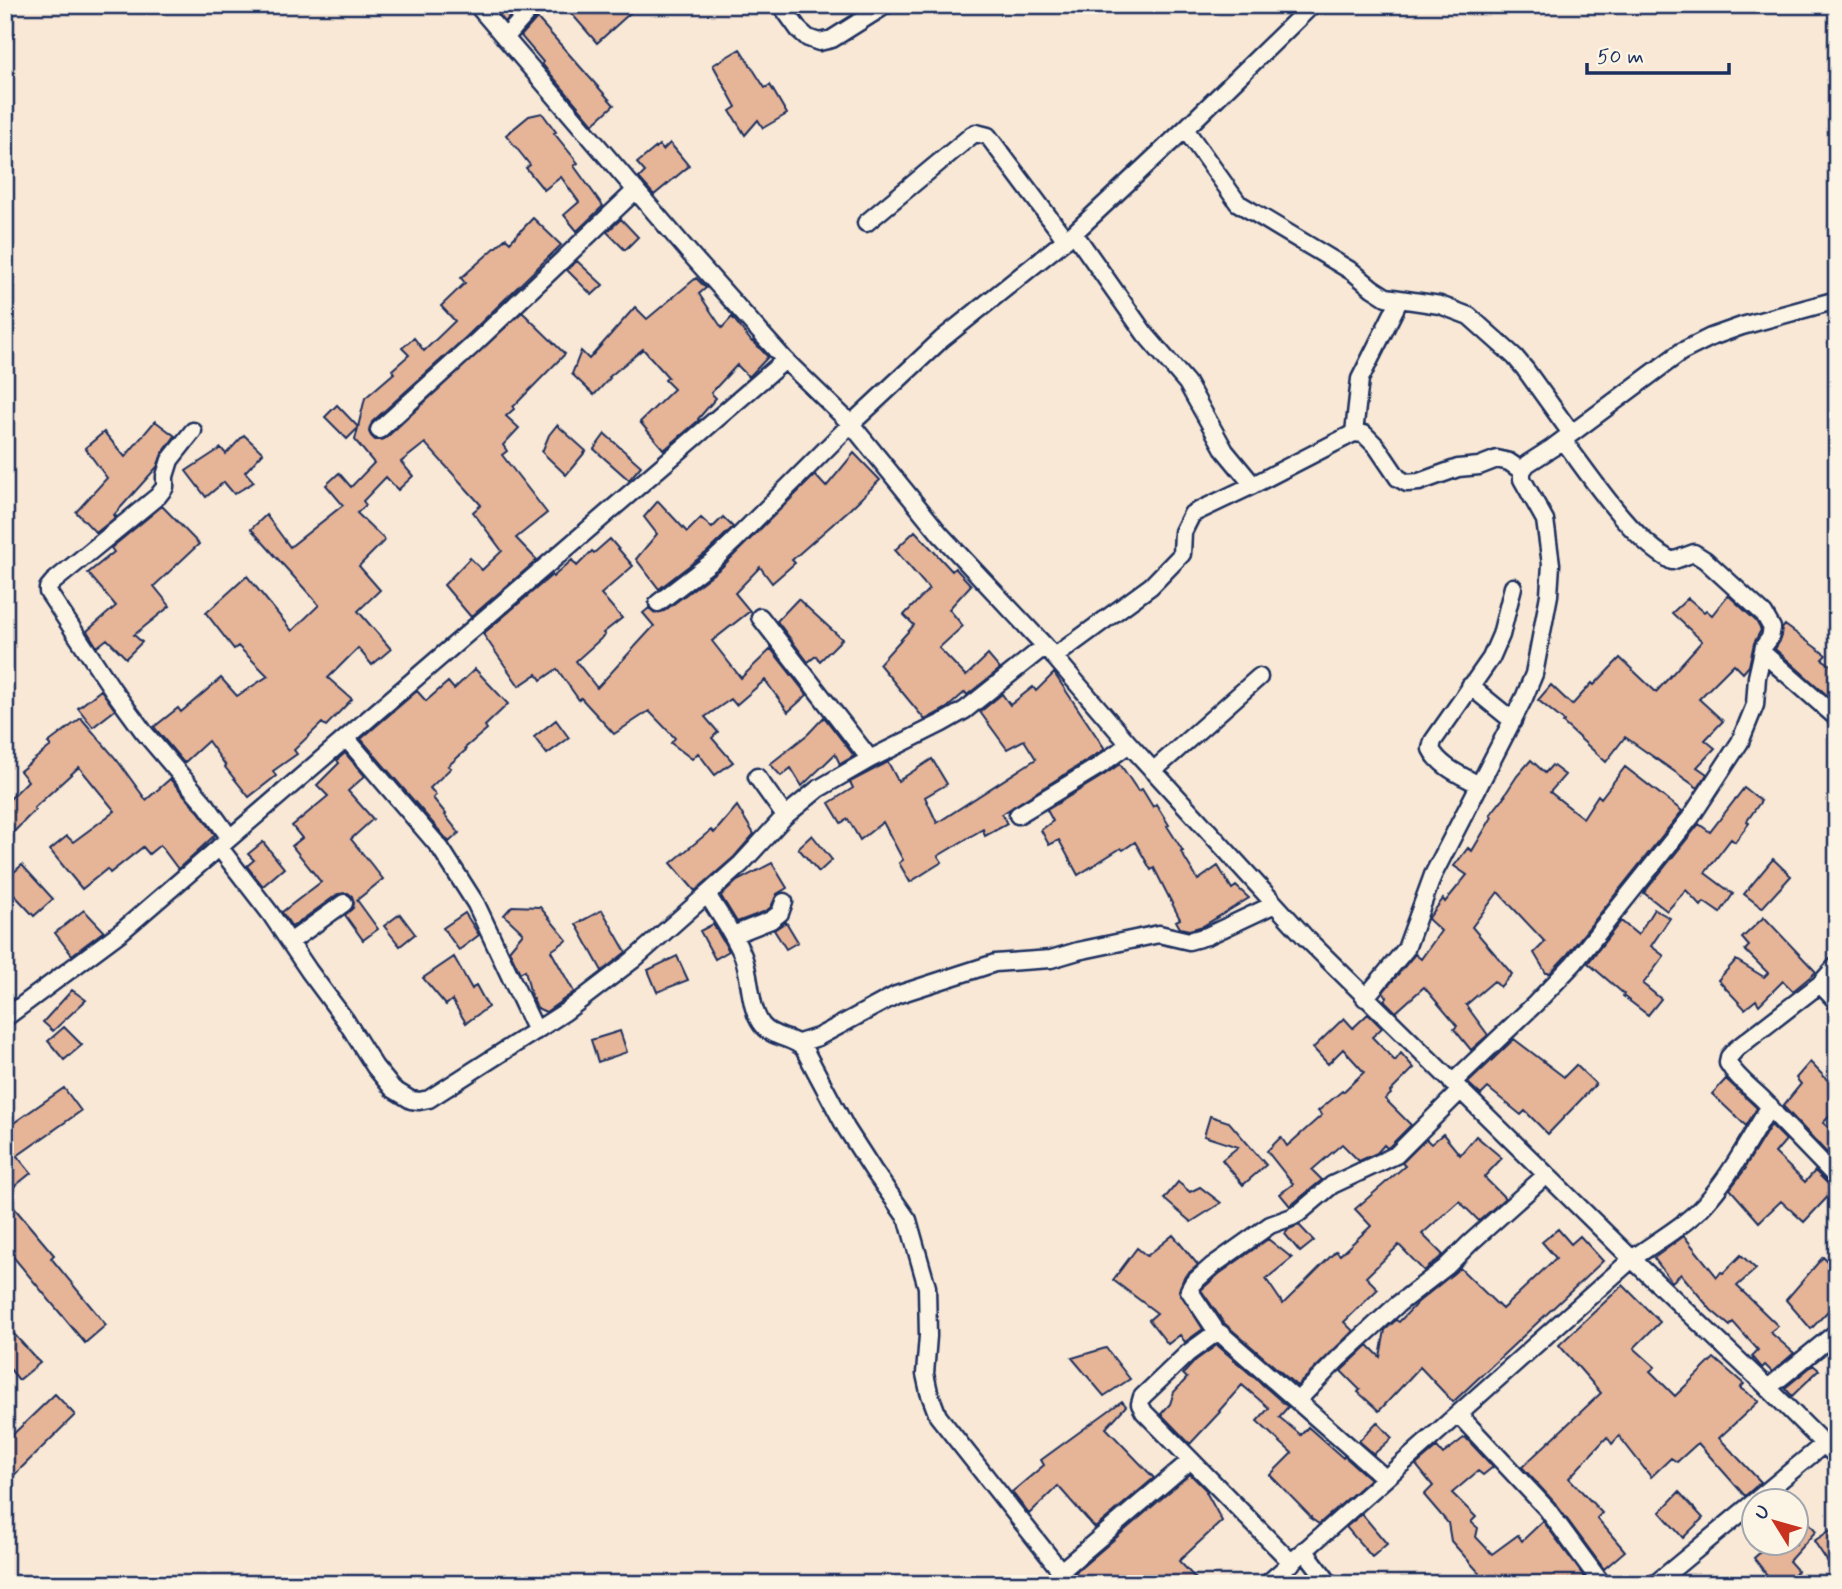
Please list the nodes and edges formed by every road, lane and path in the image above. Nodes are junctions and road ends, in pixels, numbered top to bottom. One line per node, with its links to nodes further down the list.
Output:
1 (477, 5): 6 (street)
2 (534, 5): 6 (street)
3 (781, 5): 4 (street)
4 (886, 5)
5 (1312, 5): 7 (street)
6 (505, 38): 8 (street)
7 (1185, 129): 10 (street); 11 (street)
8 (636, 190): 13 (street); 15 (street)
9 (866, 223): 10 (street)
10 (1070, 237): 14 (street); 20 (street)
11 (1400, 299): 17 (street); 18 (street)
12 (1837, 300): 18 (street)
13 (785, 360): 14 (street); 30 (street)
14 (851, 424): 22 (street); 24 (street)
15 (379, 430)
16 (193, 431): 38 (street)
17 (1354, 433): 19 (street); 20 (street)
18 (1567, 437): 19 (street); 25 (street)
19 (1522, 471): 29 (street)
20 (1252, 485): 24 (street)
21 (1513, 587): 27 (street)
22 (658, 603)
23 (760, 617): 32 (street)
24 (1050, 652): 31 (street); 32 (street)
25 (1763, 653): 28 (street); 52 (street)
26 (1259, 677): 33 (street)
27 (1470, 686): 29 (street); 35 (street)
28 (1835, 712)
29 (1513, 721): 35 (street)
30 (346, 738): 38 (street); 50 (street)
31 (1129, 744): 33 (street); 36 (street)
32 (870, 759): 37 (street)
33 (1153, 771): 42 (street)
34 (757, 777): 37 (street)
35 (1479, 785): 47 (street)
36 (1018, 815)
37 (785, 816): 39 (street)
38 (225, 843): 44 (street); 49 (street)
39 (707, 894): 43 (street); 50 (street)
40 (784, 902): 43 (street)
41 (344, 903): 44 (street)
42 (1275, 904): 47 (street); 51 (street)
43 (733, 935): 51 (street)
44 (290, 942): 50 (street)
45 (1837, 965): 46 (street)
46 (1820, 984): 48 (street); 53 (street)
47 (1365, 998): 52 (street)
48 (1837, 1002)
49 (5, 1018)
50 (536, 1031)
51 (799, 1043): 68 (street)
52 (1456, 1087): 54 (street); 57 (street)
53 (1770, 1105): 55 (street); 56 (street)
54 (1546, 1175): 56 (street); 60 (street)
55 (1837, 1178)
56 (1632, 1259): 59 (street); 61 (street)
57 (1217, 1332): 60 (street); 64 (street)
58 (1837, 1332): 59 (street)
59 (1768, 1388): 62 (street)
60 (1298, 1400): 65 (street)
61 (1458, 1413): 65 (street); 71 (street)
62 (1824, 1444): 63 (street); 72 (street)
63 (1837, 1457)
64 (1191, 1461): 67 (street); 68 (street)
65 (1385, 1478): 66 (street)
66 (1304, 1550): 67 (street); 70 (street)
67 (1292, 1563): 69 (street)
68 (1066, 1577)
69 (1266, 1584)
70 (1330, 1584)
71 (1602, 1584)
72 (1655, 1584)

